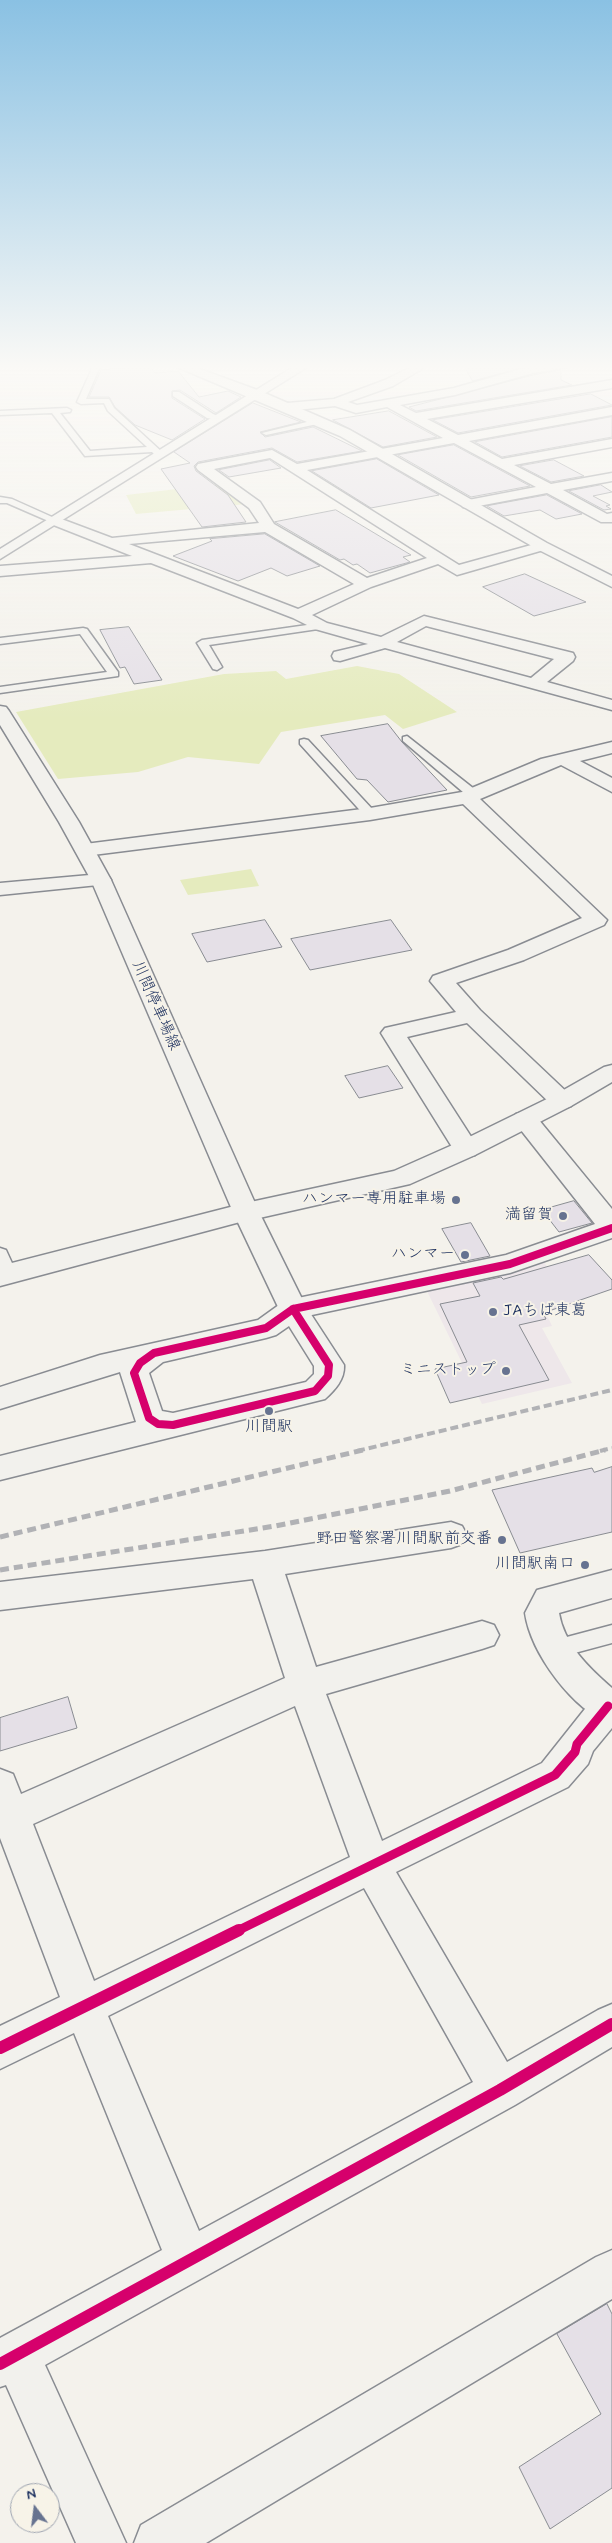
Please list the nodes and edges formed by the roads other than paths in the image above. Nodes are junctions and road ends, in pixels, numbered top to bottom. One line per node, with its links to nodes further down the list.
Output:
1 (112, 483): 11 (street)
2 (225, 483): 12 (street)
3 (319, 483): 17 (street)
4 (431, 483): 9 (street)
5 (538, 483): 7 (street)
6 (576, 483): 7 (street)
7 (548, 488): 9 (street); 10 (street)
8 (0, 500): 11 (lane)
9 (468, 504): 14 (street)
10 (612, 517)
11 (56, 521): 13 (street); 15 (street)
12 (268, 527): 13 (street); 20 (street)
13 (112, 542): 16 (street)
14 (542, 546): 17 (street); 19 (street)
15 (0, 555)
16 (154, 559): 18 (street); 21 (street)
17 (439, 559): 20 (street)
18 (0, 570)
19 (612, 582)
20 (366, 584): 21 (street)
21 (299, 615): 22 (street)
22 (321, 626): 24 (street); 26 (lane)
23 (0, 641): 28 (lane)
24 (383, 644): 25 (street); 27 (street); 27 (street)
25 (340, 656)
26 (217, 667)
27 (535, 683): 29 (street)
28 (0, 690)
29 (612, 705)
30 (4, 724): 38 (street, 川間停車場線)
31 (407, 739): 36 (lane)
32 (304, 742): 37 (lane)
33 (612, 747): 34 (street)
34 (563, 759): 35 (street); 36 (street)
35 (612, 786)
36 (471, 796): 37 (street); 41 (street)
37 (370, 814): 38 (street)
38 (85, 850): 39 (street, 川間停車場線)
39 (101, 880): 40 (street); 46 (street, 川間停車場線)
40 (0, 889)
41 (472, 1015): 43 (street); 45 (street)
42 (611, 1074): 43 (street)
43 (562, 1102): 44 (street)
44 (524, 1120): 45 (street); 47 (street)
45 (466, 1149): 46 (street)
46 (246, 1212): 48 (street); 49 (street, 川間停車場線)
47 (612, 1227): 49 (street)
48 (3, 1268)
49 (293, 1309): 50 (street); 51 (street, 川間停車場線)
50 (266, 1328): 51 (street); 52 (street)
51 (310, 1335): 54 (street, 川間停車場線)
52 (154, 1353): 53 (street); 54 (street)
53 (0, 1398)
54 (173, 1425): 55 (street)
55 (0, 1468)
56 (450, 1535): 57 (street)
57 (265, 1564): 59 (street); 63 (street)
58 (612, 1584): 62 (street)
59 (0, 1596)
60 (612, 1634): 62 (lane)
61 (482, 1635): 63 (street)
62 (556, 1649): 64 (street)
63 (305, 1685): 65 (street); 66 (street)
64 (605, 1698): 66 (street)
65 (3, 1808): 67 (street)
66 (372, 1866): 67 (street); 70 (street)
67 (84, 2007): 69 (street); 71 (street)
68 (612, 2024): 70 (street)
69 (0, 2048)
70 (500, 2090): 71 (street)
71 (189, 2261): 73 (street)
72 (612, 2273): 75 (street)
73 (8, 2360): 74 (street)
74 (101, 2543)
75 (159, 2543)

